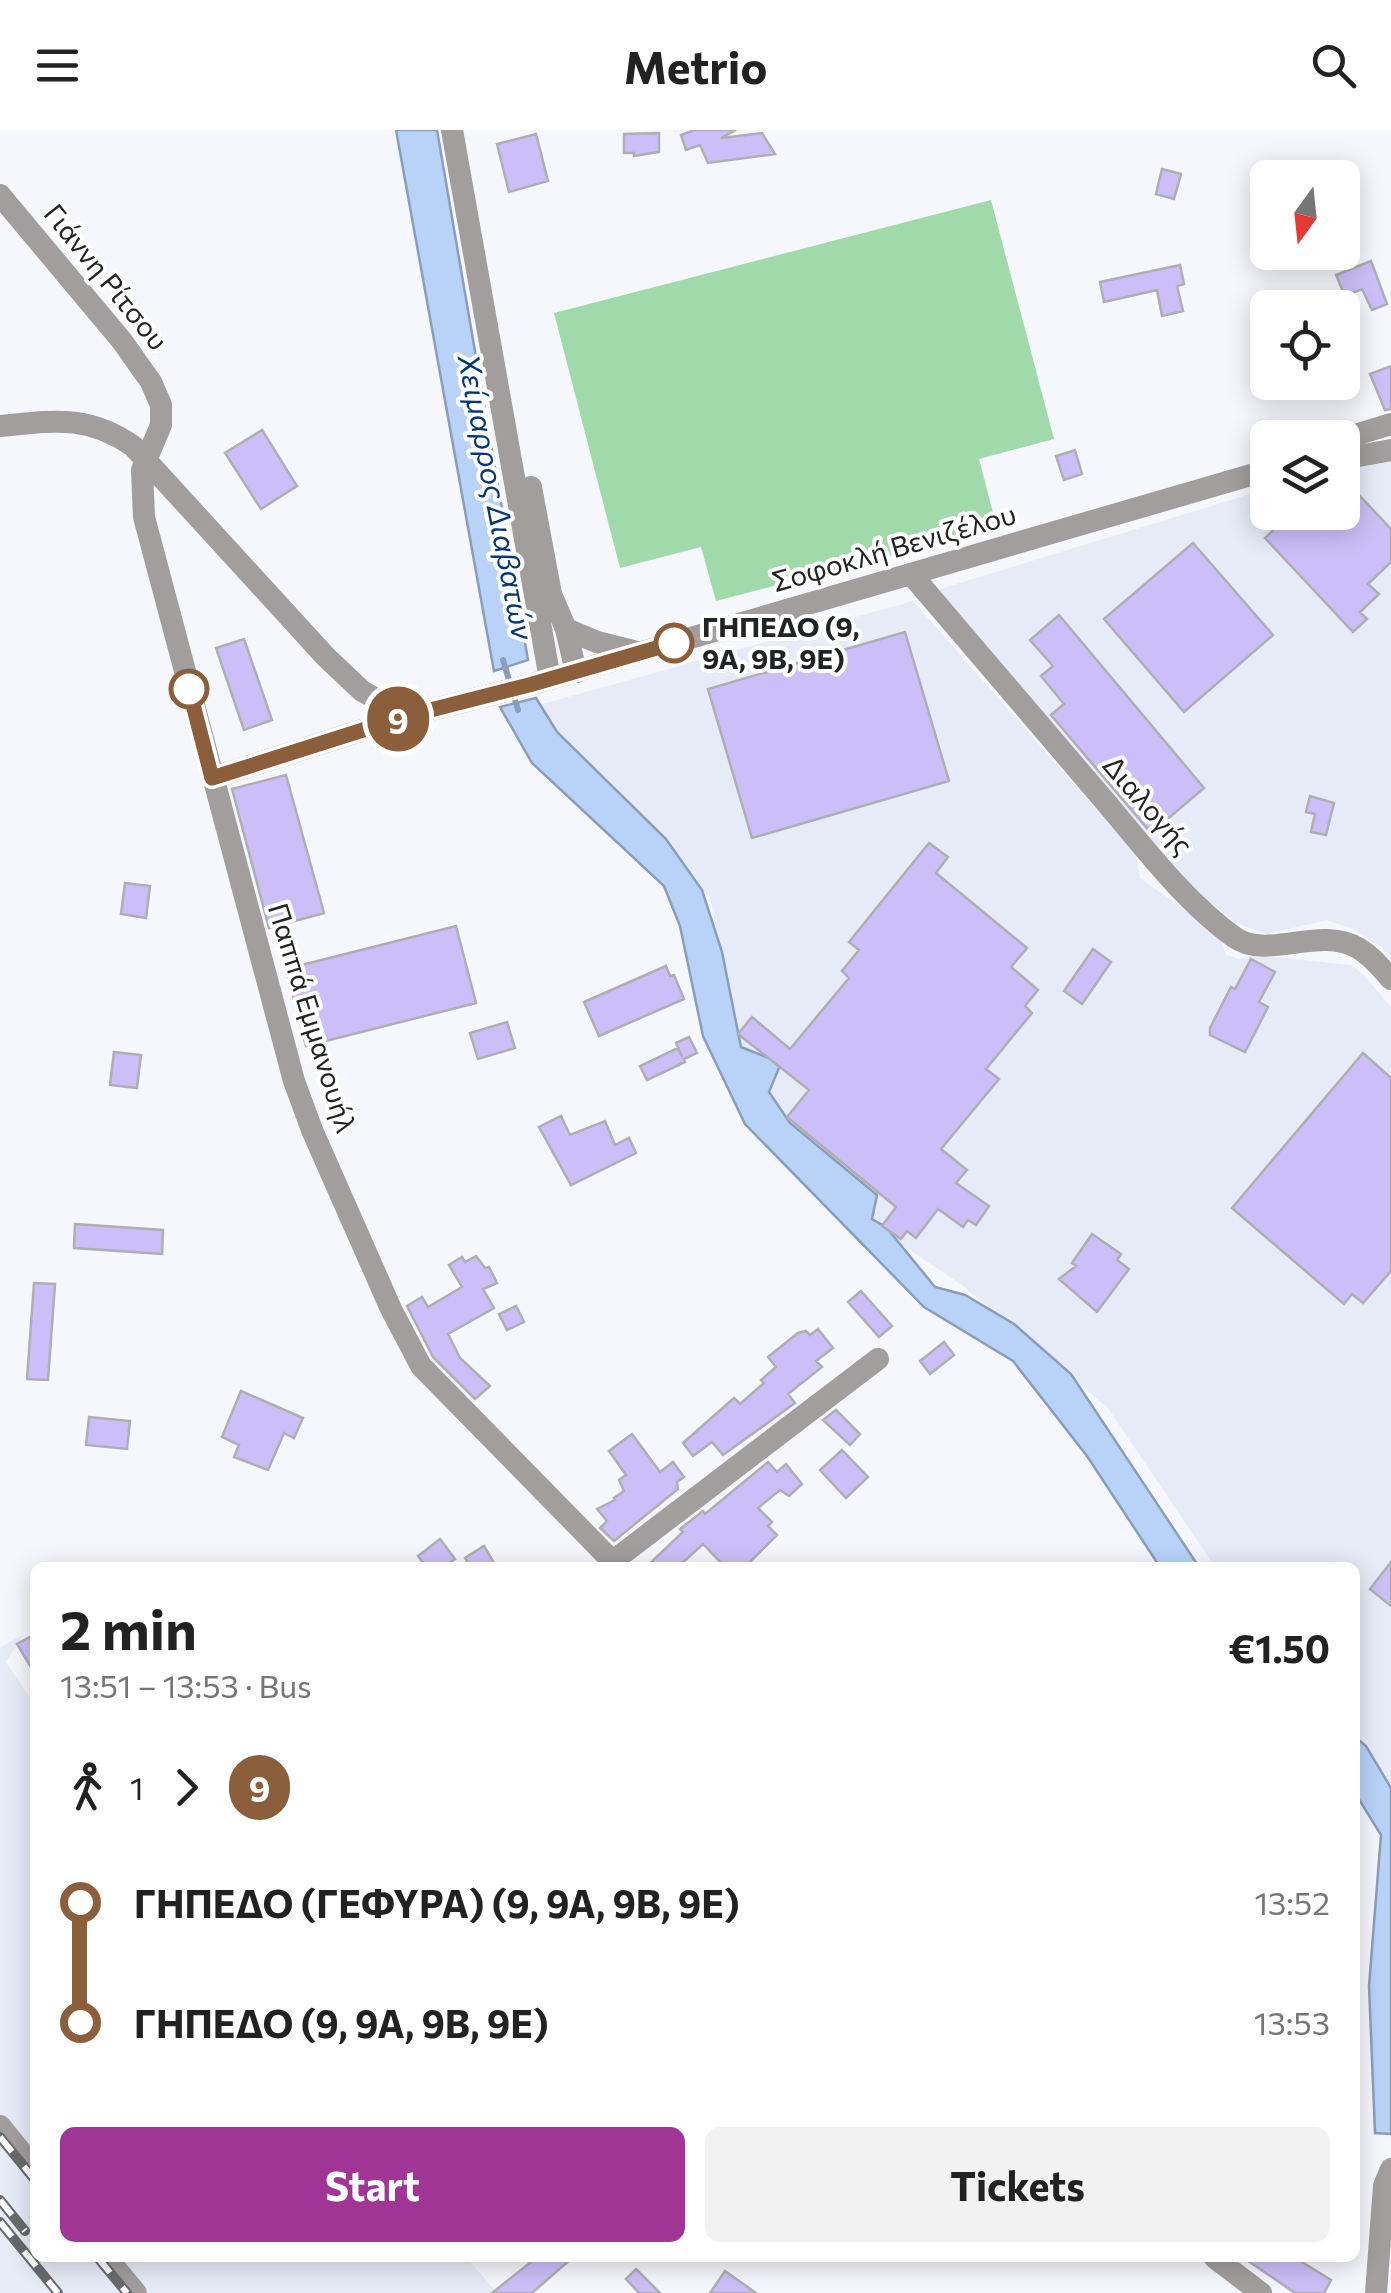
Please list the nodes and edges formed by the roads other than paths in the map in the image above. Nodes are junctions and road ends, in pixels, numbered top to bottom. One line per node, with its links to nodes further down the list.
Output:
1 (452, 130): 15 (street)
2 (468, 130): 12 (street)
3 (0, 195): 9 (street, Γιάννη Ρίτσου)
4 (1391, 424): 6 (street)
5 (0, 426): 9 (street)
6 (1360, 433)
7 (1391, 450): 8 (street)
8 (1360, 456)
9 (146, 457): 16 (street); 17 (street, Παππά Εμμανουήλ)
10 (1250, 475): 11 (street, Σοφοκλή Βενιζέλου)
11 (911, 574): 13 (street, Σοφοκλή Βενιζέλου); 18 (street, Διαλογής)
12 (566, 629): 13 (street); 14 (street)
13 (640, 653): 14 (street, Σοφοκλή Βενιζέλου)
14 (576, 672): 15 (street, Σοφοκλή Βενιζέλου)
15 (540, 682): 16 (street, Σοφοκλή Βενιζέλου)
16 (407, 716): 17 (street, Σοφοκλή Βενιζέλου)
17 (212, 778): 20 (street, Παππά Εμμανουήλ)
18 (1391, 980)
19 (878, 1359): 21 (street)
20 (614, 1562)
21 (619, 1562)
22 (0, 2126): 23 (street)
23 (30, 2163)
24 (1391, 2169): 29 (street)
25 (110, 2262): 27 (street)
26 (1220, 2262): 28 (street)
27 (136, 2293)
28 (1261, 2293)
29 (1376, 2293)

